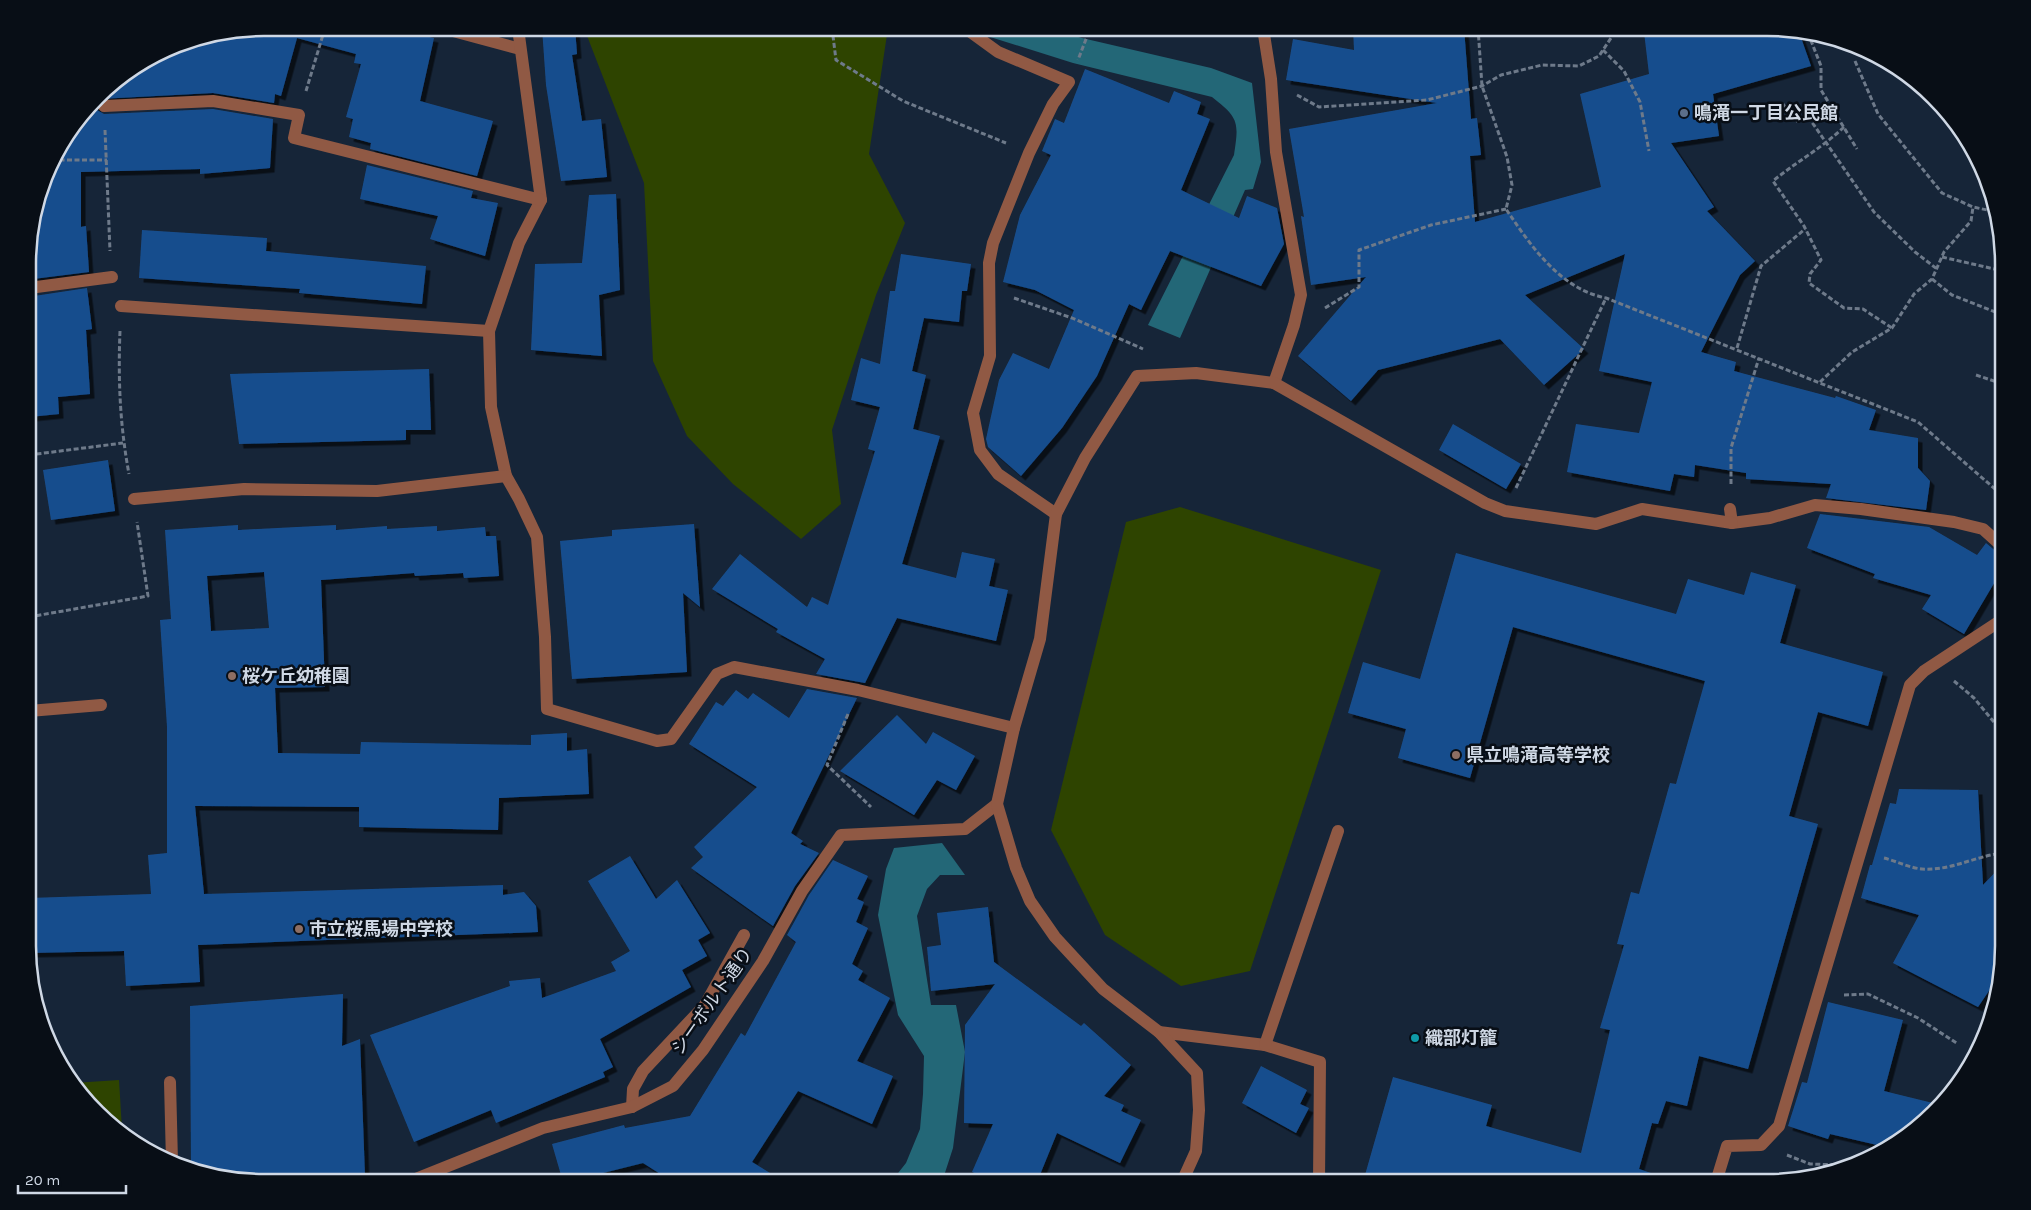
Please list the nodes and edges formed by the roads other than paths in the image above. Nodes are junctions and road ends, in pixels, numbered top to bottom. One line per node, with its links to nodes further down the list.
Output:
1 (472, 36): 5 (street)
2 (519, 36): 5 (street)
3 (976, 36): 16 (street)
4 (1264, 36): 12 (street)
5 (520, 49): 7 (street)
6 (104, 106): 7 (street)
7 (540, 200): 11 (street)
8 (112, 277): 9 (street)
9 (36, 287)
10 (121, 306): 11 (street)
11 (489, 331): 13 (street)
12 (1274, 383): 16 (street); 17 (street)
13 (506, 476): 14 (street); 22 (street)
14 (134, 499)
15 (1730, 510): 17 (street)
16 (1056, 514): 22 (street)
17 (1732, 523): 18 (street)
18 (1995, 540)
19 (1995, 624): 34 (street)
20 (101, 705): 21 (street)
21 (36, 710)
22 (1014, 728): 23 (street)
23 (997, 804): 26 (street); 29 (street, シーボルト通り)
24 (1338, 831): 27 (street)
25 (744, 935): 29 (street)
26 (1158, 1032): 27 (street); 32 (street)
27 (1265, 1044): 33 (street)
28 (170, 1082): 30 (street)
29 (632, 1107): 31 (street, シーボルト通り)
30 (172, 1154)
31 (428, 1174)
32 (1186, 1174)
33 (1319, 1174)
34 (1718, 1174)

